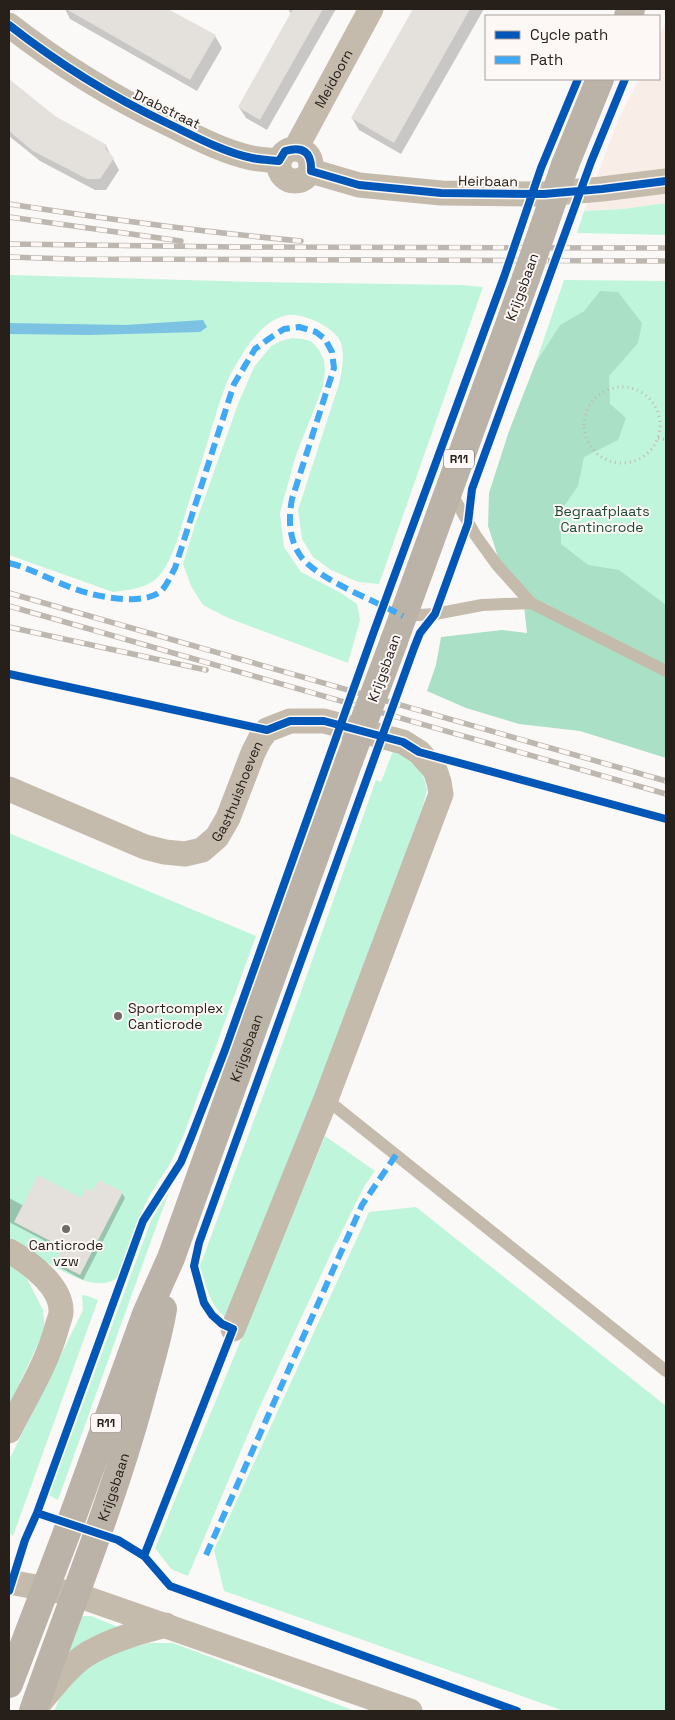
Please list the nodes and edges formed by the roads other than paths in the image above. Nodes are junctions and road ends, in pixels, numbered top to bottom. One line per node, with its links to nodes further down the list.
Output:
1 (372, 9): 4 (street, Meidoorn)
2 (9, 25): 4 (street, Drabstraat)
3 (600, 80): 6 (main road, Krijgsbaan / R11, bridge)
4 (288, 155): 5 (street, Heirbaan)
5 (666, 181)
6 (448, 489): 7 (lane); 8 (main road, Krijgsbaan / R11)
7 (531, 602): 8 (lane); 9 (lane)
8 (403, 616): 13 (main road, Krijgsbaan / R11, bridge)
9 (666, 671)
10 (9, 789): 11 (street, Gasthuishoeven)
11 (326, 1099): 14 (street); 15 (lane)
12 (9, 1251): 16 (street)
13 (171, 1258): 18 (main road, Krijgsbaan / R11); 19 (main road, Krijgsbaan / R11)
14 (233, 1329)
15 (666, 1371)
16 (9, 1430)
17 (9, 1582): 18 (street)
18 (44, 1589): 19 (street); 21 (main road, Krijgsbaan / R11)
19 (74, 1594): 20 (street); 22 (main road, Krijgsbaan / R11)
20 (166, 1625): 22 (street); 23 (street)
21 (9, 1684)
22 (34, 1710)
23 (410, 1711)

